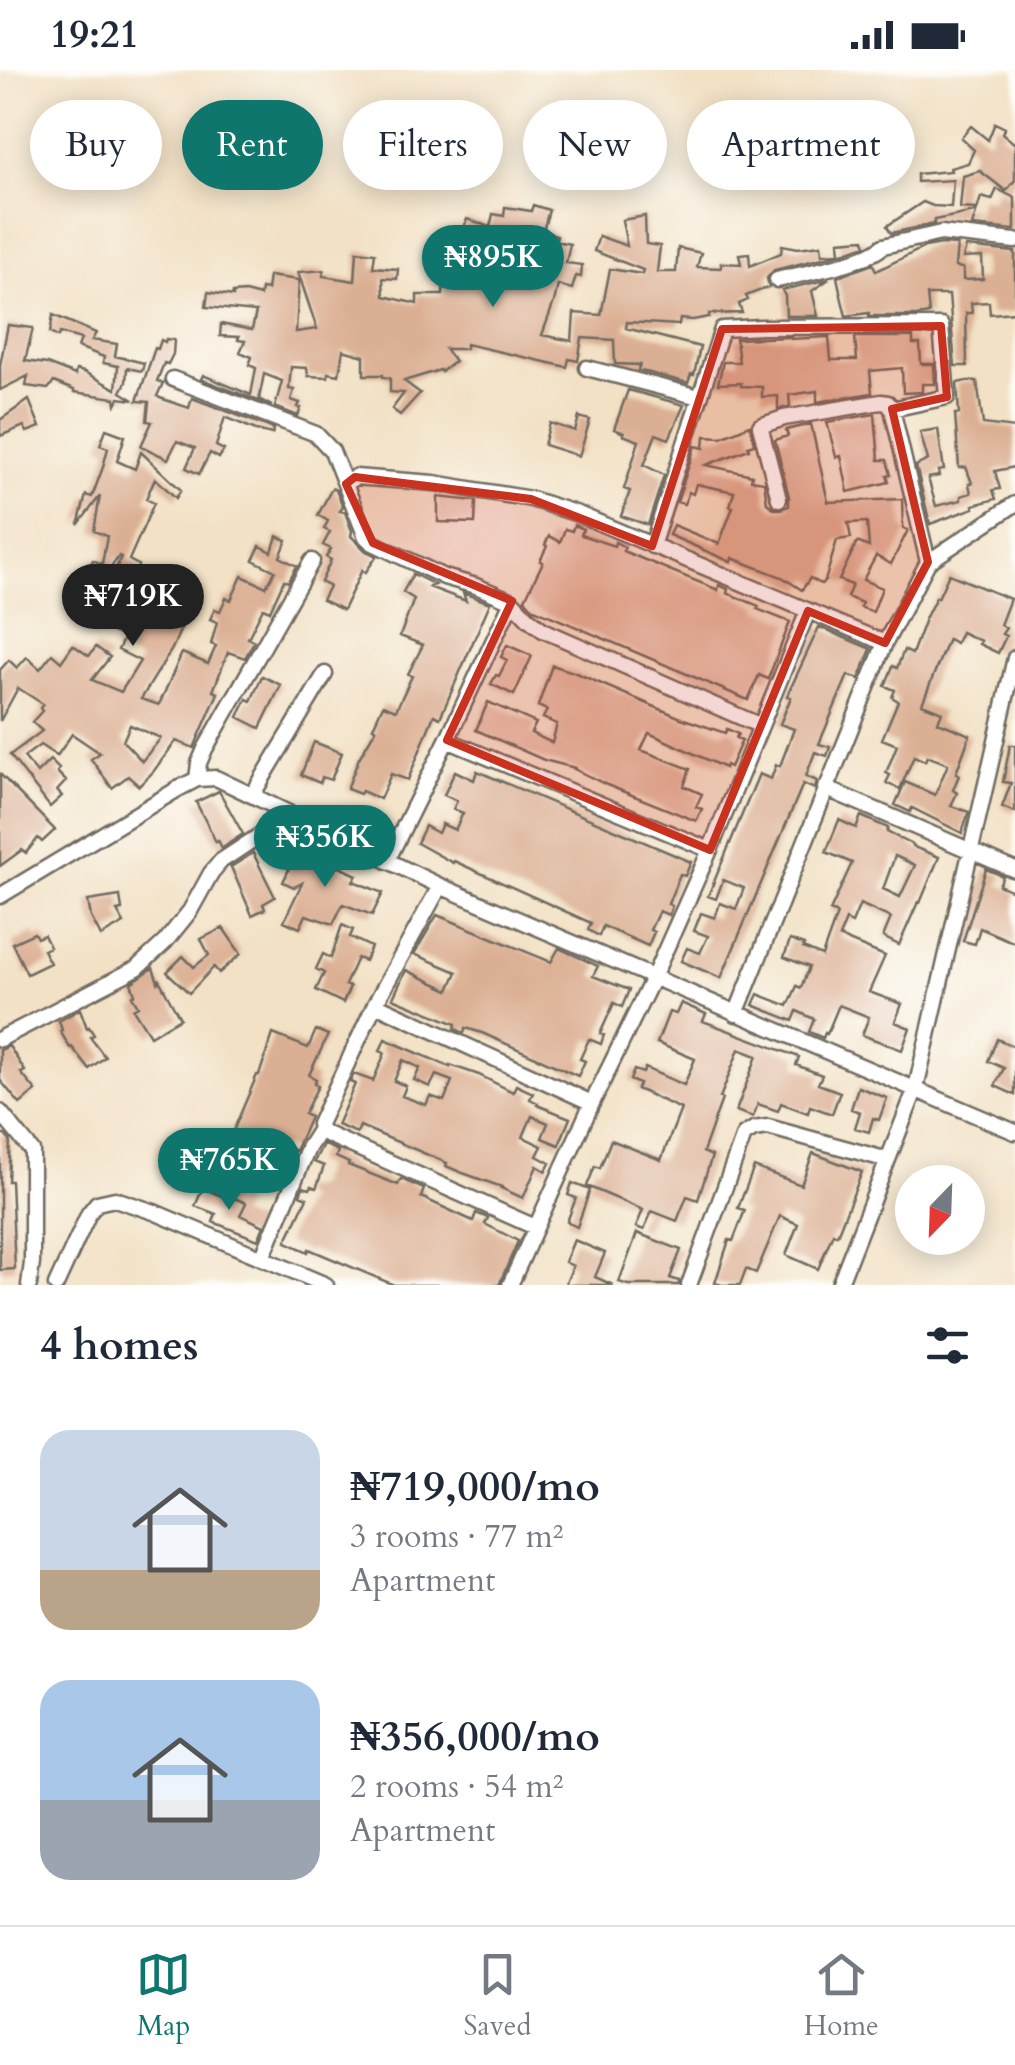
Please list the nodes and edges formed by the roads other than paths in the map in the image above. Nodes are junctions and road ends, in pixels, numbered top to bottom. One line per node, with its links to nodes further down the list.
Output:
1 (1015, 241): 2 (street)
2 (778, 280)
3 (587, 368): 5 (street)
4 (174, 380): 7 (street)
5 (699, 396): 6 (street); 10 (street)
6 (892, 409): 8 (street); 12 (street)
7 (346, 484): 10 (street); 13 (street)
8 (779, 499)
9 (1015, 504): 12 (street)
10 (652, 546): 14 (street)
11 (312, 560): 20 (street)
12 (928, 562): 15 (street)
13 (512, 601): 18 (street); 19 (street)
14 (808, 611): 15 (street); 18 (street)
15 (885, 643): 21 (street)
16 (1015, 658): 25 (street)
17 (325, 674): 22 (street)
18 (761, 726): 24 (street)
19 (447, 740): 24 (street); 26 (street)
20 (197, 779): 22 (street); 29 (street)
21 (825, 788): 25 (street); 32 (street)
22 (253, 794): 23 (street)
23 (292, 814): 26 (street); 33 (street)
24 (710, 850): 30 (street)
25 (970, 852): 27 (street); 34 (street)
26 (387, 861): 28 (street)
27 (1015, 870)
28 (440, 886): 30 (street); 31 (street)
29 (0, 896)
30 (652, 978): 32 (street); 35 (street)
31 (374, 1004): 35 (street); 37 (street)
32 (736, 1014): 34 (street)
33 (0, 1038)
34 (916, 1088): 38 (street); 39 (street)
35 (592, 1103): 40 (street)
36 (0, 1112): 42 (street)
37 (320, 1128): 40 (street); 41 (street)
38 (1015, 1132)
39 (888, 1160): 46 (street); 47 (street)
40 (535, 1227): 45 (street)
41 (262, 1258): 43 (street); 44 (street)
42 (28, 1285)
43 (56, 1285)
44 (326, 1285)
45 (510, 1285)
46 (689, 1285)
47 (840, 1285)

